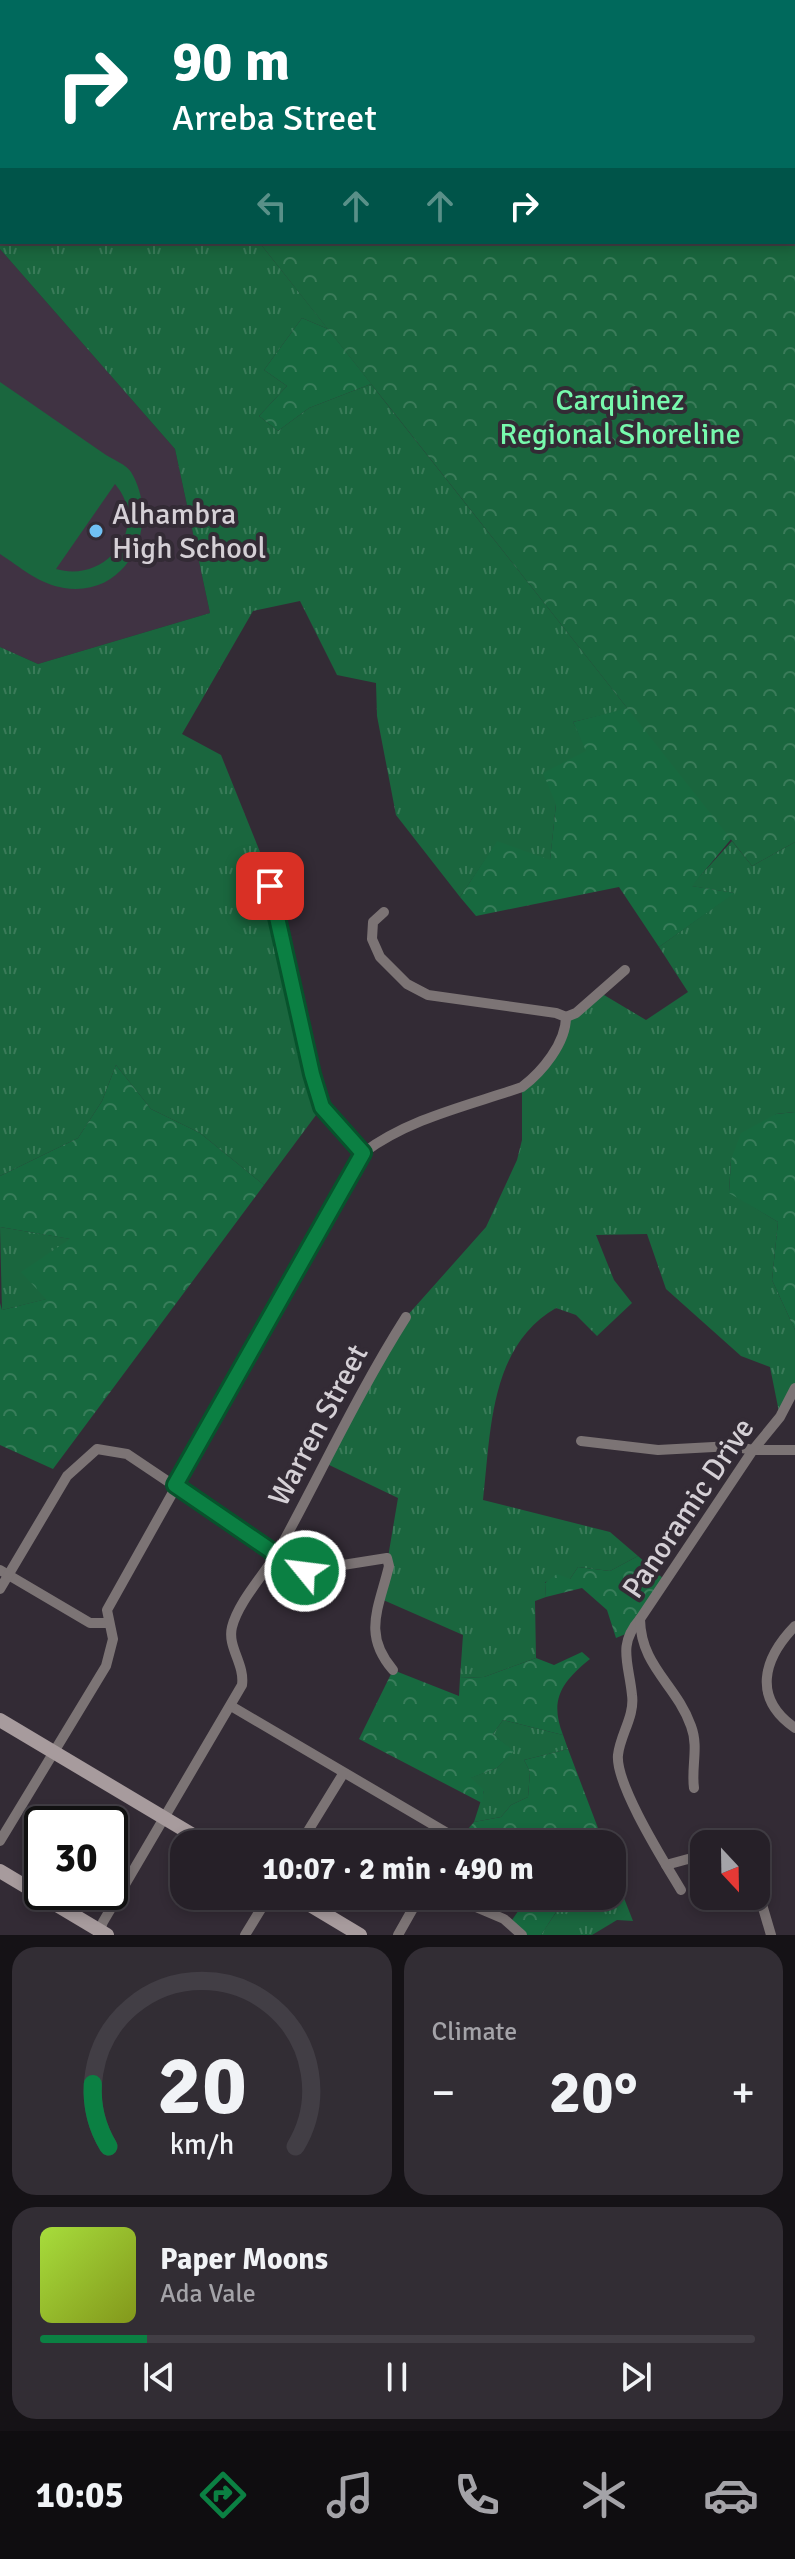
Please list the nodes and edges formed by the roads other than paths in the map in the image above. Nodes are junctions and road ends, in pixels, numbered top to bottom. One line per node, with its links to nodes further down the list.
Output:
1 (264, 862): 5 (street)
2 (384, 912): 4 (street)
3 (625, 970): 4 (street)
4 (566, 1017): 5 (street)
5 (363, 1153): 13 (street)
6 (406, 1317): 14 (street, Warren Street)
7 (795, 1388): 8 (street, Panoramic Drive)
8 (768, 1433): 10 (street); 11 (street, Panoramic Drive)
9 (581, 1441): 11 (street)
10 (777, 1449): 11 (street); 12 (street)
11 (753, 1450): 17 (street, Panoramic Drive)
12 (795, 1450)
13 (175, 1485): 14 (street); 15 (street); 18 (street)
14 (275, 1557): 20 (street); 21 (street, Warren Street)
15 (4, 1572): 16 (street); 18 (street)
16 (0, 1589)
17 (640, 1619): 26 (street, Panoramic Drive); 33 (street)
18 (108, 1623): 24 (street)
19 (795, 1626): 23 (street)
20 (393, 1670)
21 (231, 1706): 25 (street); 27 (street, Warren Street)
22 (0, 1720): 24 (main road)
23 (795, 1728)
24 (53, 1753): 27 (main road); 31 (street)
25 (343, 1774): 29 (street); 30 (street)
26 (694, 1788)
27 (164, 1817): 28 (main road); 41 (street, Warren Street)
28 (185, 1830)
29 (309, 1830)
30 (442, 1830)
31 (0, 1841)
32 (690, 1860): 33 (street)
33 (666, 1865): 35 (street)
34 (0, 1871): 41 (main road)
35 (681, 1890)
36 (260, 1910): 42 (street)
37 (318, 1910): 43 (main road)
38 (412, 1910): 44 (street)
39 (483, 1910): 45 (street)
40 (764, 1910): 46 (street)
41 (102, 1934)
42 (245, 1935)
43 (360, 1935)
44 (398, 1935)
45 (522, 1935)
46 (771, 1935)

